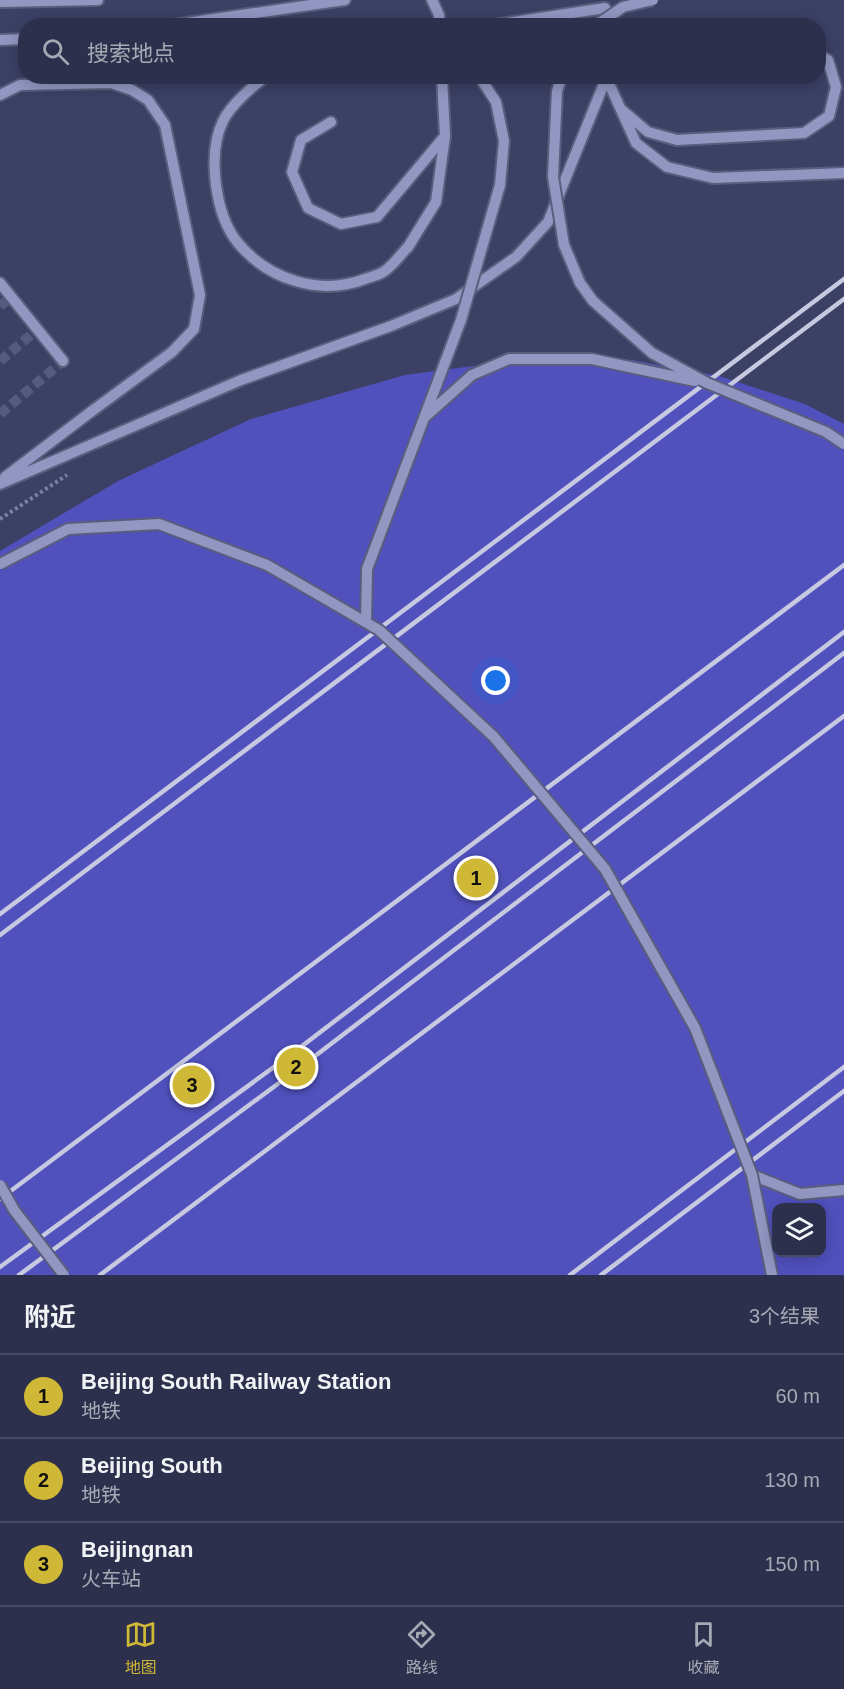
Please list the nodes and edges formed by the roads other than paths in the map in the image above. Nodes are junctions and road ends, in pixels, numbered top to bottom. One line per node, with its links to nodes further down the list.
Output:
1 (98, 0): 5 (street)
2 (345, 0): 7 (street)
3 (432, 0): 8 (street)
4 (653, 0): 10 (street, bridge)
5 (0, 2)
6 (605, 4): 9 (street)
7 (221, 18)
8 (439, 18)
9 (531, 18)
10 (606, 18)
11 (18, 39): 12 (street)
12 (0, 40)
13 (826, 59): 23 (street)
14 (66, 84): 22 (street, bridge)
15 (114, 84): 32 (street, bridge)
16 (254, 84): 25 (street, bridge)
17 (442, 84): 25 (street)
18 (484, 84): 30 (street, bridge)
19 (559, 84): 29 (street, bridge)
20 (605, 84): 32 (street)
21 (610, 84): 23 (street)
22 (0, 94)
23 (622, 110): 26 (street)
24 (331, 122): 25 (street)
25 (445, 136)
26 (844, 173)
27 (0, 283): 28 (street)
28 (63, 361)
29 (707, 383): 30 (street, bridge); 31 (street, bridge)
30 (424, 417): 34 (street, bridge)
31 (844, 444)
32 (0, 482)
33 (0, 564): 34 (street, bridge)
34 (366, 622): 35 (street, bridge)
35 (752, 1175): 37 (street); 39 (street, bridge)
36 (0, 1185): 38 (street, bridge)
37 (844, 1190)
38 (64, 1275)
39 (772, 1275)

